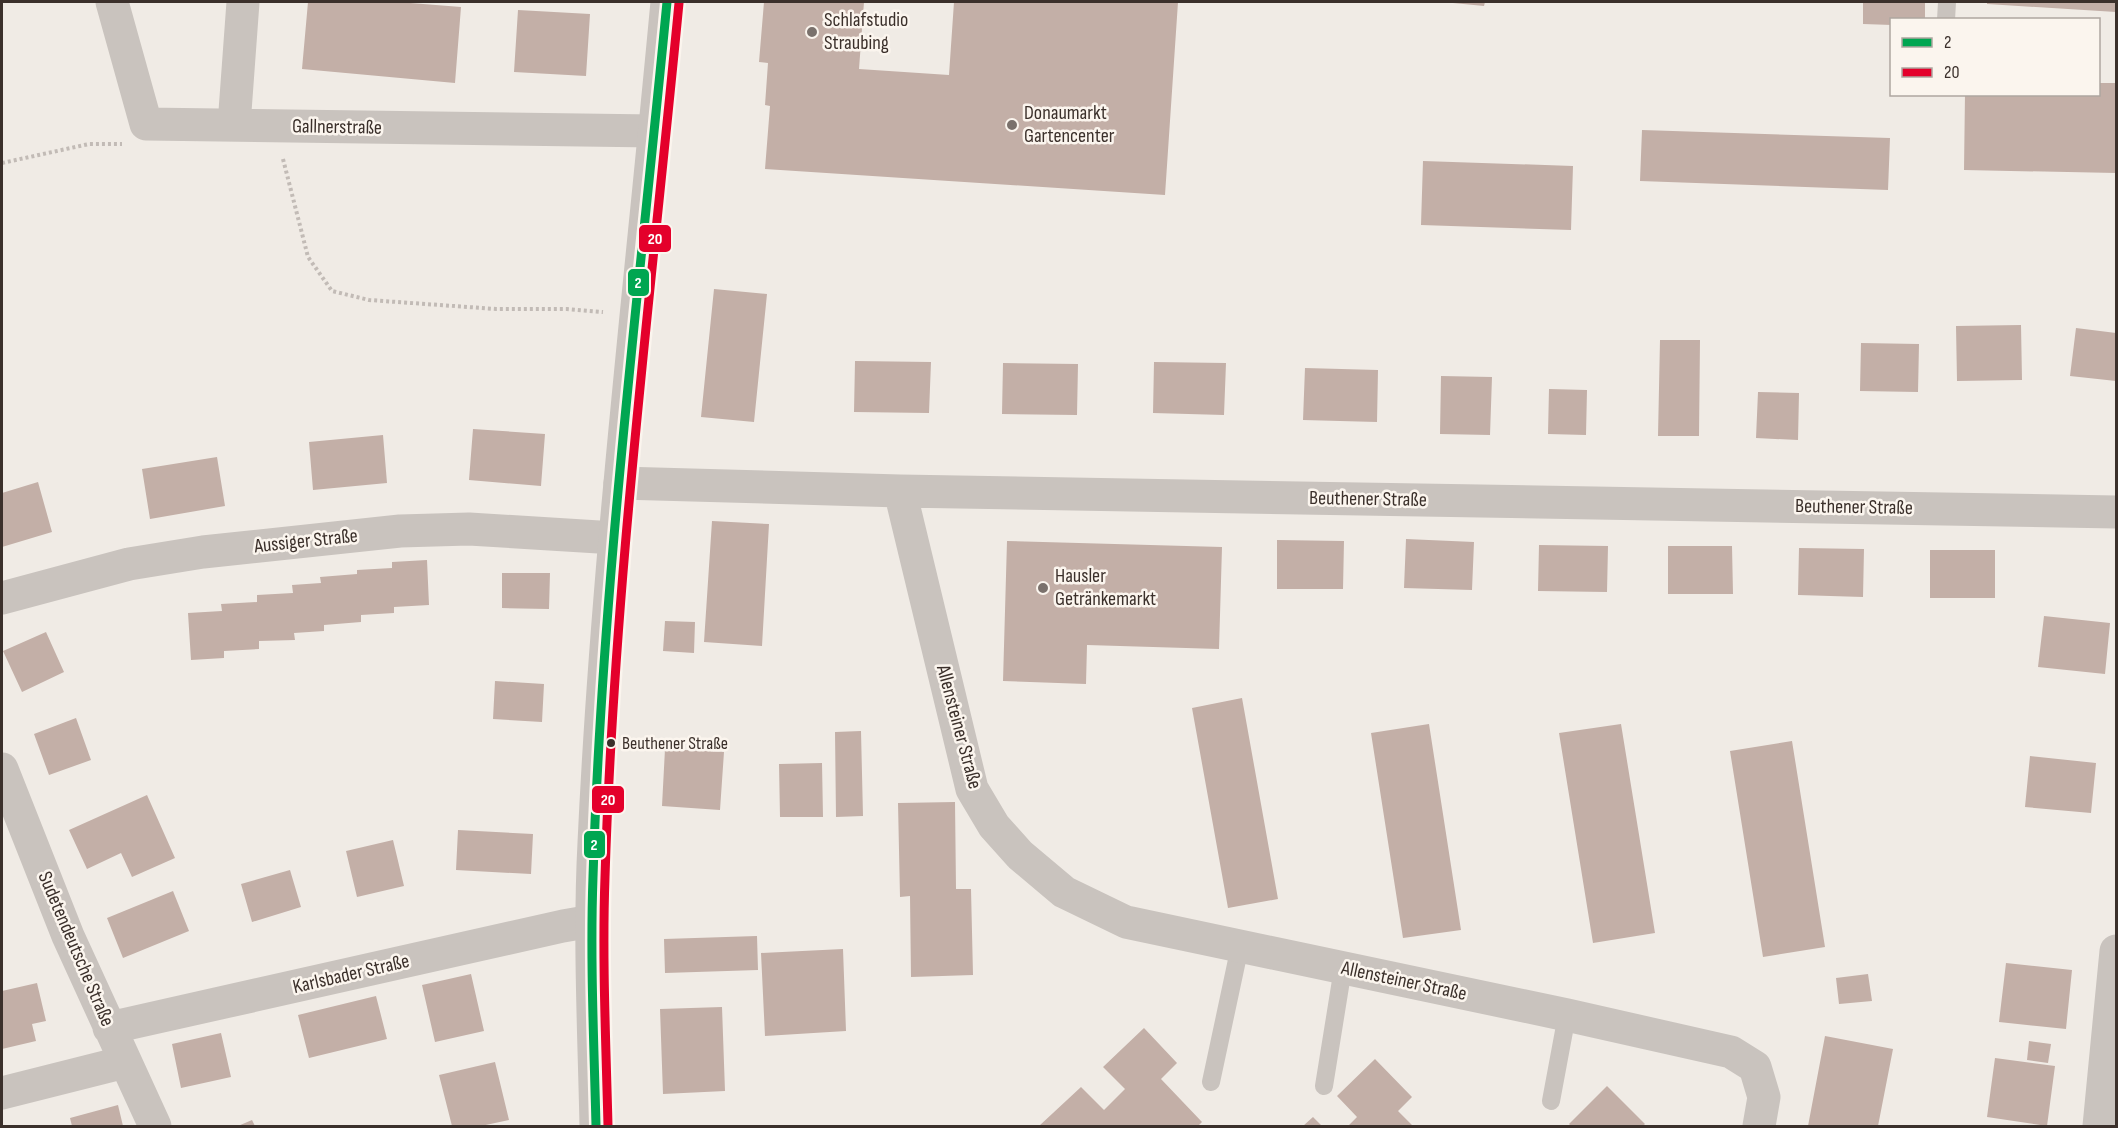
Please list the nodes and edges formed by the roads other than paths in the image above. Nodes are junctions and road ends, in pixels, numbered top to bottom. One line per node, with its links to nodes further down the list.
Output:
1 (112, 2): 6 (street, Gallnerstraße)
2 (243, 2): 6 (street)
3 (667, 2): 7 (street)
4 (1947, 2): 5 (lane)
5 (1946, 18)
6 (234, 125): 7 (street, Gallnerstraße)
7 (655, 131): 8 (street)
8 (620, 483): 9 (street, Beuthener Straße); 11 (street)
9 (900, 491): 10 (street, Beuthener Straße); 15 (street, Allensteiner Straße)
10 (2116, 512)
11 (615, 538): 12 (street, Aussiger Straße); 14 (street)
12 (2, 598)
13 (2, 769): 19 (street, Sudetendeutsche Straße)
14 (592, 921): 19 (street, Karlsbader Straße); 27 (street)
15 (1240, 946): 17 (street, Allensteiner Straße); 21 (lane)
16 (2116, 951): 25 (street)
17 (1343, 968): 18 (street, Allensteiner Straße); 22 (lane)
18 (1567, 1015): 24 (lane); 28 (street, Allensteiner Straße)
19 (109, 1029): 20 (street, Sudetendeutsche Straße)
20 (125, 1062): 23 (street); 26 (street, Sudetendeutsche Straße)
21 (1211, 1082)
22 (1324, 1086)
23 (2, 1093)
24 (1551, 1101)
25 (2105, 1119)
26 (155, 1126)
27 (596, 1126)
28 (1759, 1126)

